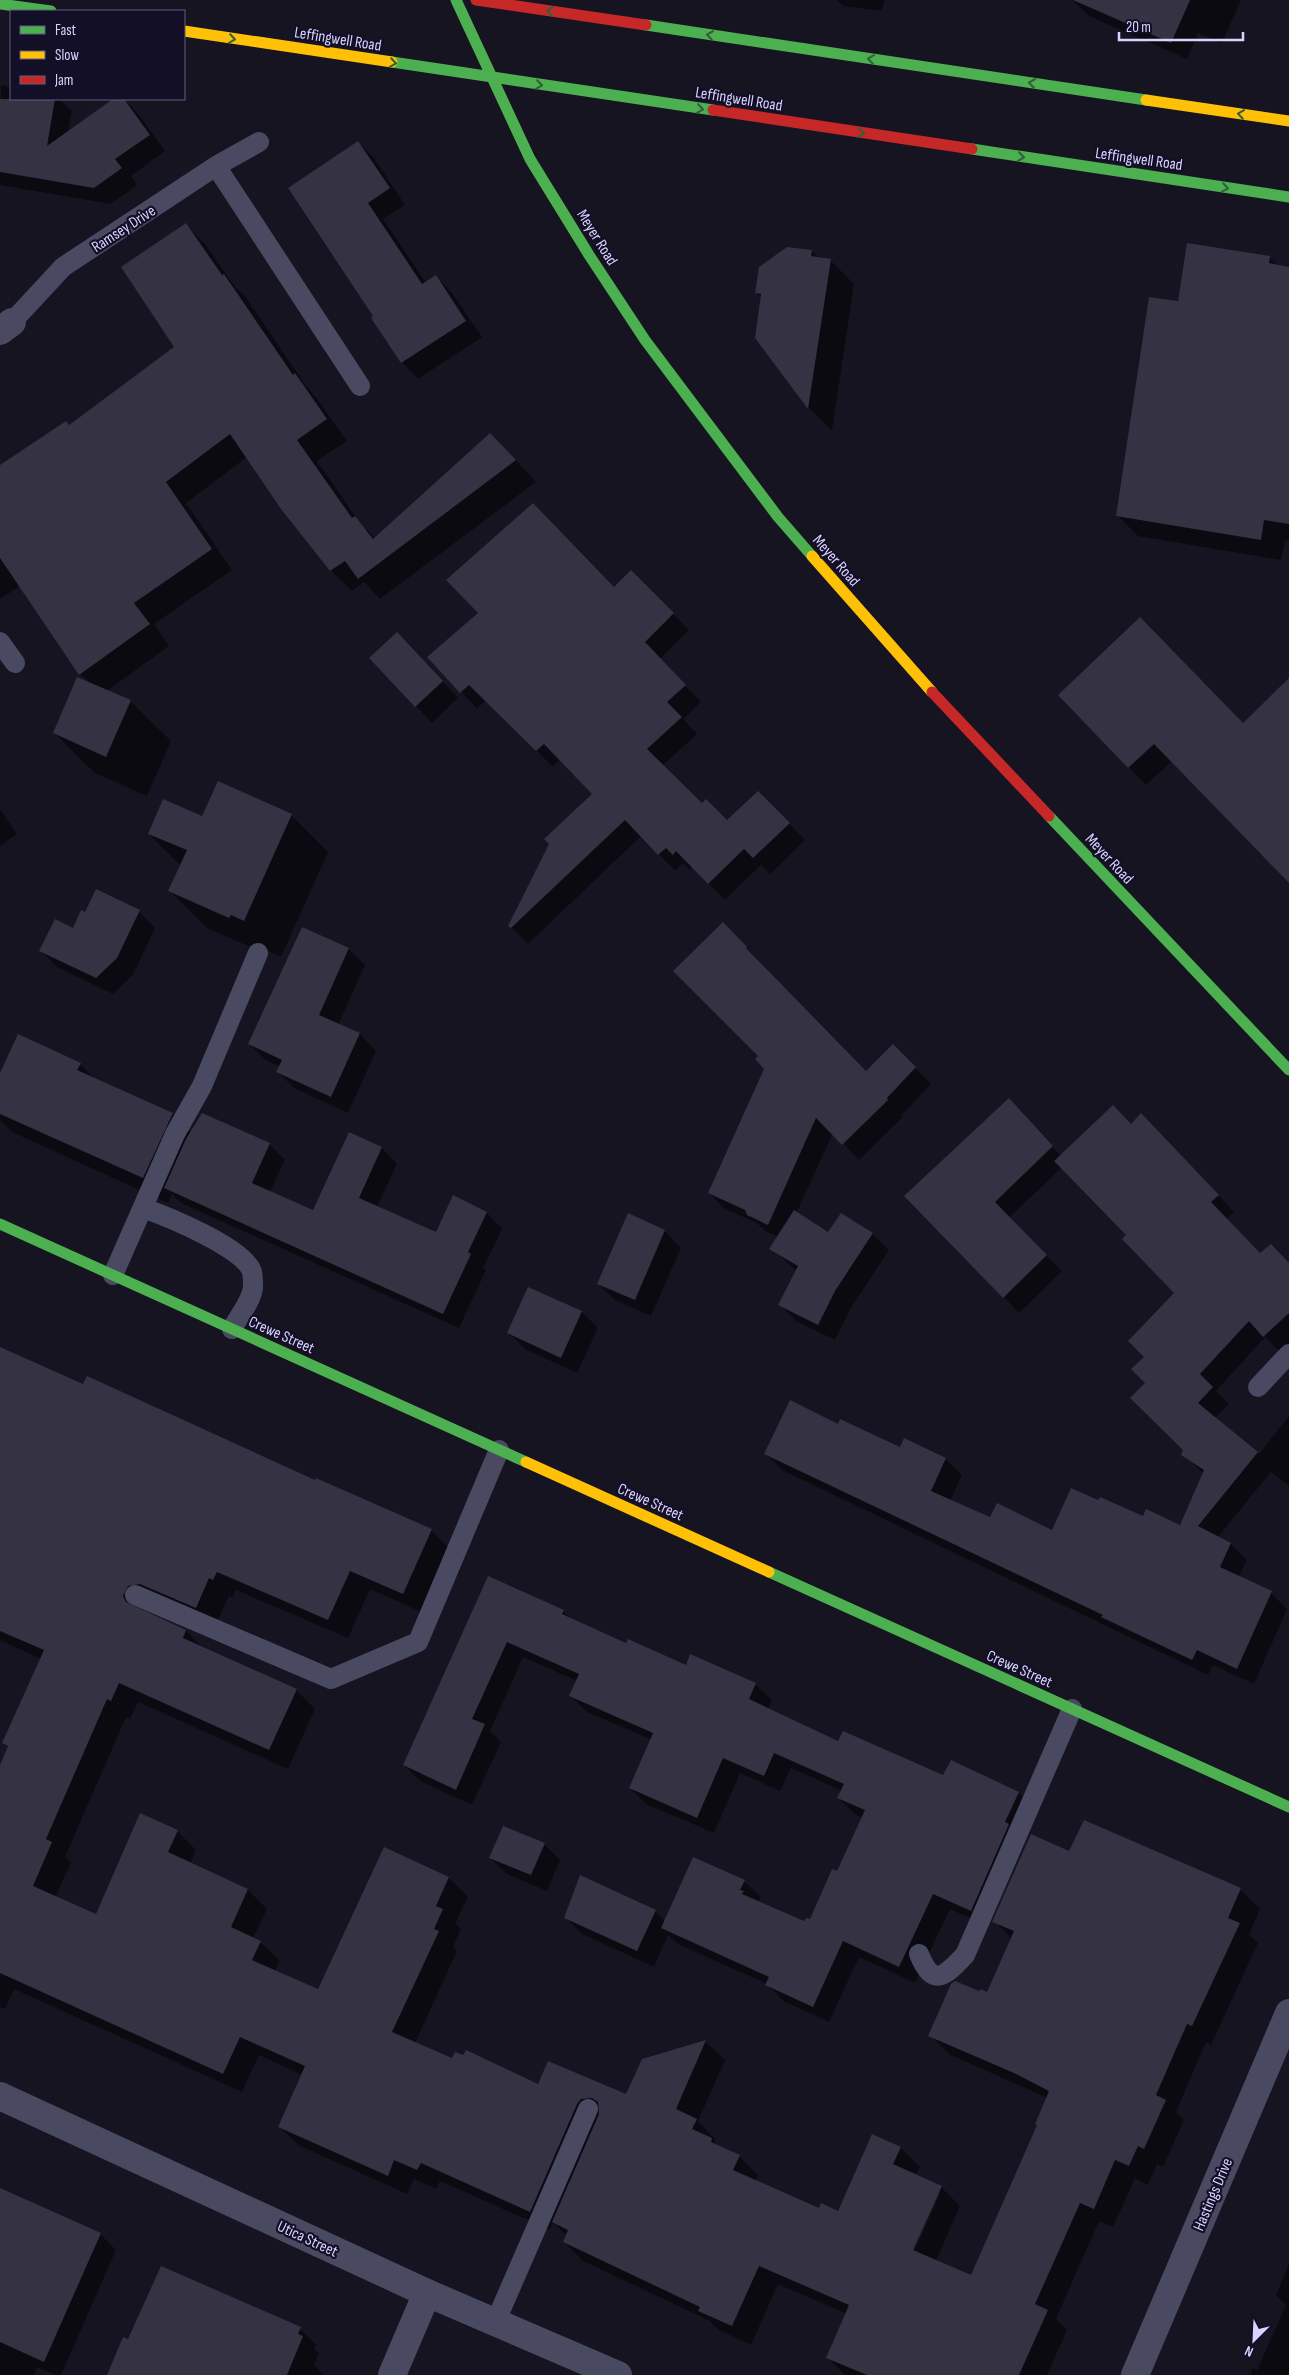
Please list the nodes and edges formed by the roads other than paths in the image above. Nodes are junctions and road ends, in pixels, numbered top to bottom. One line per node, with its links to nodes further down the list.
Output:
1 (456, 0): 6 (main road, Meyer Road)
2 (476, 0): 7 (main road, one-way to 2)
3 (0, 4): 4 (main road)
4 (44, 10)
5 (185, 31): 6 (main road, Leffingwell Road, one-way to 6)
6 (491, 78): 10 (main road, Leffingwell Road, one-way to 10); 16 (main road, Meyer Road)
7 (1289, 121)
8 (260, 142): 9 (lane, Ramsey Drive)
9 (216, 166): 11 (lane, Ramsey Drive); 12 (lane)
10 (1289, 197)
11 (6, 326)
12 (360, 386)
13 (0, 642): 14 (lane)
14 (15, 663)
15 (258, 953): 17 (lane)
16 (1289, 1070)
17 (143, 1208): 19 (lane); 20 (lane)
18 (0, 1224): 19 (main road, Crewe Street)
19 (113, 1275): 20 (main road, Crewe Street)
20 (232, 1329): 23 (main road, Crewe Street)
21 (1289, 1354): 22 (lane)
22 (1258, 1387)
23 (500, 1450): 24 (lane); 25 (main road, Crewe Street)
24 (135, 1595)
25 (1072, 1709): 26 (main road, Crewe Street); 27 (lane)
26 (1289, 1807)
27 (919, 1954)
28 (1289, 2013): 35 (street, Hastings Drive)
29 (0, 2096): 31 (street, Utica Street)
30 (588, 2109): 32 (lane)
31 (427, 2293): 32 (street, Utica Street); 33 (street)
32 (495, 2323): 34 (street, Utica Street)
33 (392, 2375)
34 (618, 2375)
35 (1135, 2375)

